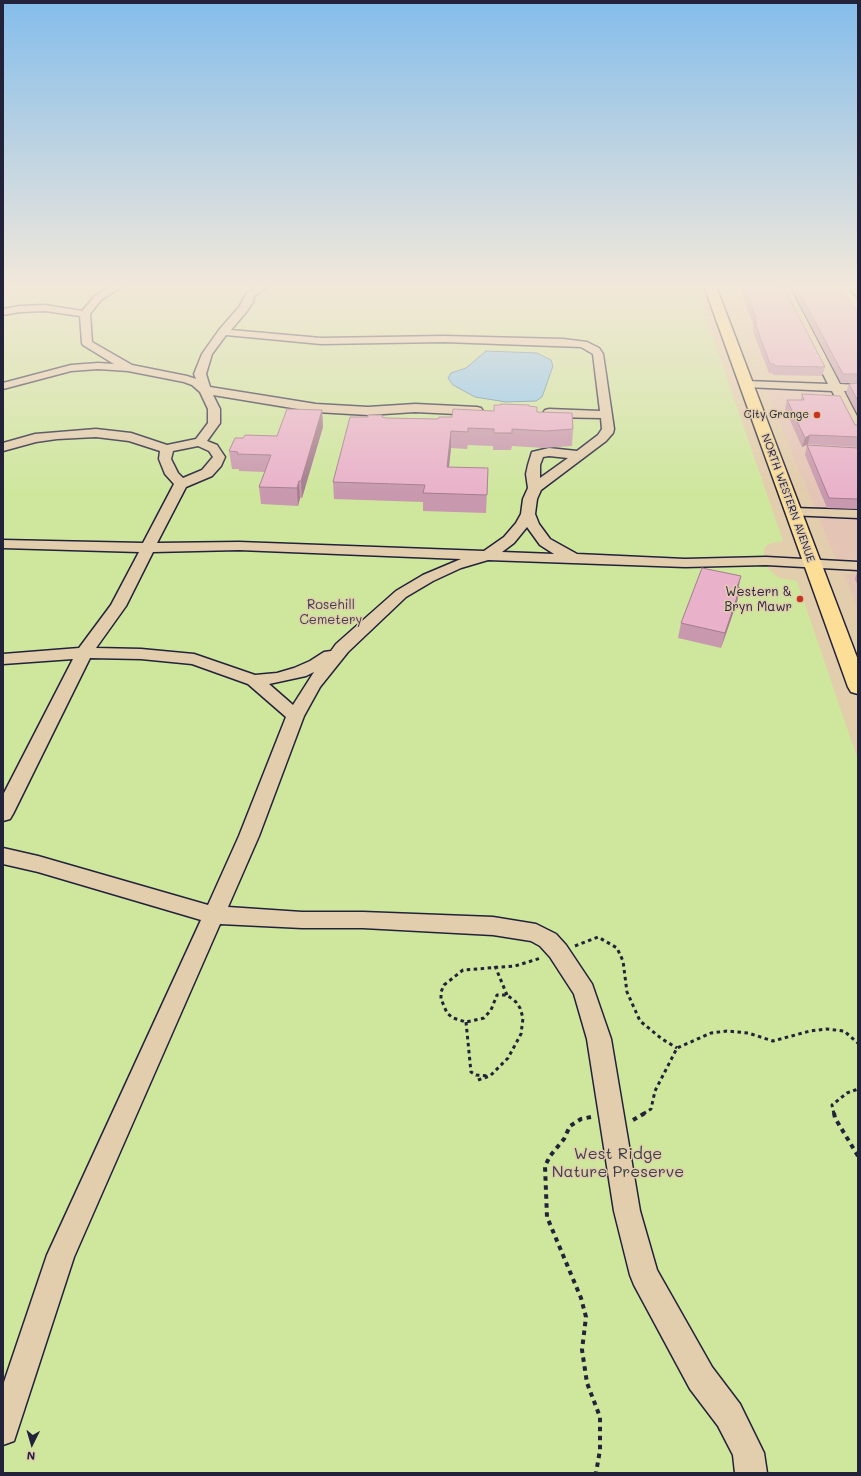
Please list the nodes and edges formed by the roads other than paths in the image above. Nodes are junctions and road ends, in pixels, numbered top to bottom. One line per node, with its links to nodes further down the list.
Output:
1 (76, 355): 8 (street)
2 (92, 355): 7 (street)
3 (207, 355): 13 (street)
4 (598, 355): 16 (street)
5 (735, 355): 9 (main road, NORTH WESTERN AVENUE)
6 (819, 355): 11 (street)
7 (129, 368): 8 (street); 13 (street)
8 (50, 373): 10 (street)
9 (746, 384): 11 (street); 24 (main road, NORTH WESTERN AVENUE)
10 (3, 386)
11 (836, 387): 12 (street); 17 (street)
12 (858, 388)
13 (205, 390): 14 (street); 18 (street)
14 (487, 411)
15 (534, 413): 16 (street)
16 (606, 415): 21 (street)
17 (858, 430)
18 (200, 442): 20 (street); 22 (street)
19 (3, 447): 20 (street)
20 (167, 448): 22 (street)
21 (580, 455): 23 (street); 23 (street)
22 (181, 484): 28 (street)
23 (535, 488): 25 (street)
24 (793, 512): 26 (street); 31 (main road, NORTH WESTERN AVENUE)
25 (528, 514): 29 (street); 30 (street)
26 (858, 514)
27 (3, 544): 28 (street)
28 (149, 548): 29 (street); 34 (street)
29 (488, 555): 30 (street); 33 (street)
30 (576, 559): 31 (street)
31 (813, 564): 32 (street); 37 (main road, NORTH WESTERN AVENUE)
32 (858, 566)
33 (342, 648): 36 (street); 38 (street)
34 (84, 653): 35 (street); 36 (street); 39 (street)
35 (3, 659)
36 (254, 680): 38 (street)
37 (858, 687)
38 (295, 716): 41 (street)
39 (3, 814)
40 (3, 856): 41 (street)
41 (214, 915): 42 (street); 43 (street)
42 (3, 1430)
43 (751, 1473)

